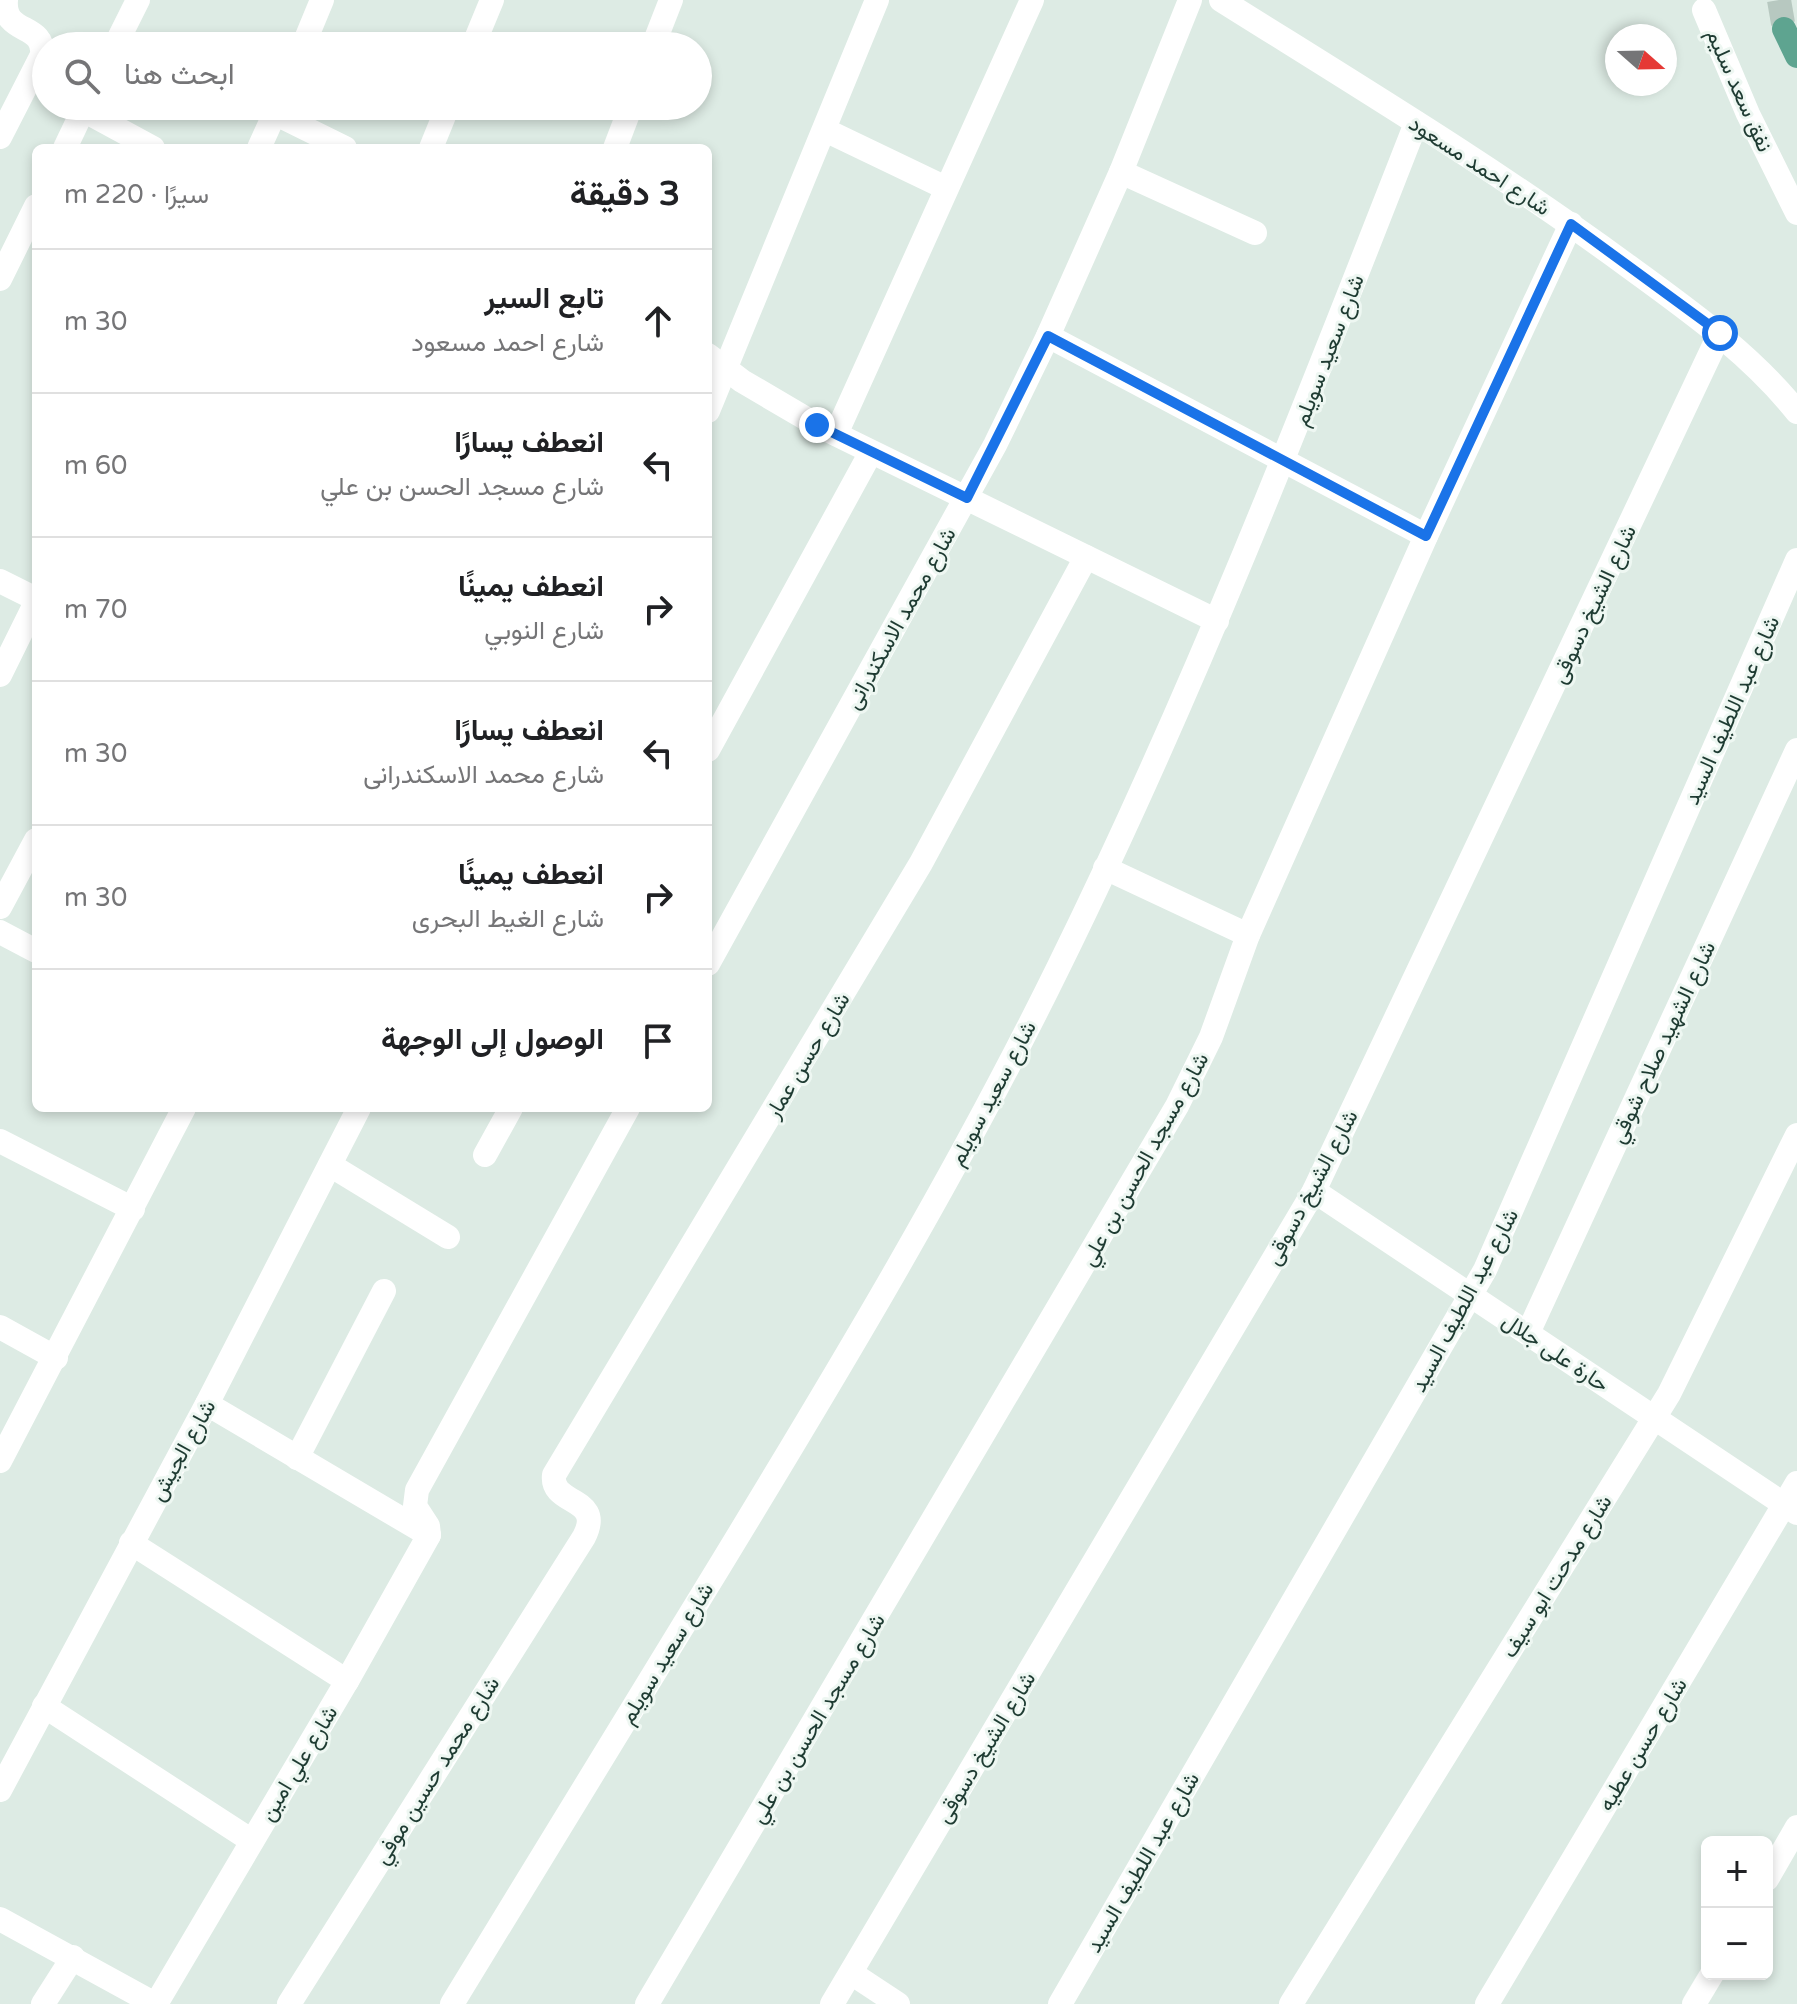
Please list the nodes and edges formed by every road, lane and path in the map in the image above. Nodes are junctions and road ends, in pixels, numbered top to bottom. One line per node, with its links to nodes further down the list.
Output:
1 (6, 0): 12 (street)
2 (138, 0): 13 (street)
3 (322, 0): 14 (street)
4 (492, 0): 15 (street)
5 (671, 0): 16 (street)
6 (877, 0): 26 (street)
7 (1032, 0): 35 (street)
8 (1190, 0): 34 (street, شارع محمد الاسكندرانى)
9 (1221, 0): 25 (street, شارع احمد مسعود)
10 (1704, 10): 36 (street, نفق سعد سليم)
11 (1784, 29): 17 (main road)
12 (32, 32)
13 (128, 32)
14 (309, 32)
15 (479, 32)
16 (658, 32)
17 (1797, 56)
18 (32, 75): 27 (street)
19 (78, 120): 28 (street)
20 (105, 120): 29 (street)
21 (267, 120): 30 (street)
22 (293, 120): 31 (street)
23 (442, 120): 32 (street)
24 (626, 120): 33 (street)
25 (1416, 123): 38 (street, شارع احمد مسعود); 48 (street, شارع سعيد سويلم)
26 (825, 130): 35 (street); 43 (street)
27 (0, 137)
28 (67, 144)
29 (146, 144)
30 (260, 144)
31 (338, 144)
32 (433, 144)
33 (617, 144)
34 (1121, 172): 39 (street); 42 (street, شارع محمد الاسكندرانى)
35 (946, 188): 46 (street)
36 (1797, 213)
37 (32, 214): 40 (street)
38 (1571, 224): 41 (street, شارع احمد مسعود); 50 (street, شارع مسجد الحسن بن علي)
39 (1255, 233)
40 (0, 279)
41 (1720, 333): 45 (street, شارع احمد مسعود); 75 (street, شارع الشيخ دسوقى)
42 (1048, 336): 48 (street); 49 (street, شارع محمد الاسكندرانى)
43 (717, 362): 44 (street); 46 (street)
44 (712, 389)
45 (1797, 412)
46 (836, 434): 47 (street)
47 (871, 452): 49 (street); 58 (street)
48 (1284, 461): 50 (street); 56 (street, شارع سعيد سويلم)
49 (967, 498): 51 (street); 66 (street, شارع محمد الاسكندرانى)
50 (1426, 536): 64 (street, شارع مسجد الحسن بن علي)
51 (1086, 557): 56 (street); 90 (street, شارع حسن عمار)
52 (1797, 560): 79 (street, شارع عبد اللطيف السيد)
53 (0, 581): 54 (street)
54 (32, 598)
55 (32, 608): 57 (street)
56 (1217, 621): 61 (street, شارع سعيد سويلم)
57 (0, 675)
58 (712, 743)
59 (1797, 750): 81 (street, شارع الشهيد صلاح شوقي)
60 (32, 847): 62 (street)
61 (1105, 868): 64 (street); 106 (street, شارع سعيد سويلم)
62 (0, 907)
63 (0, 932): 65 (street)
64 (1248, 935): 107 (street, شارع مسجد الحسن بن علي)
65 (32, 949)
66 (712, 957)
67 (182, 1112): 76 (street)
68 (357, 1112): 74 (street, شارع الجيش)
69 (509, 1112): 73 (street)
70 (626, 1112): 89 (street)
71 (1797, 1135): 84 (street, شارع مدحت ابو سيف)
72 (0, 1141): 76 (street)
73 (485, 1155)
74 (330, 1165): 77 (street); 83 (street, شارع الجيش)
75 (1314, 1191): 79 (street, حارة على جلال); 100 (street, شارع الشيخ دسوقى)
76 (133, 1209): 82 (street)
77 (448, 1237)
78 (384, 1291): 85 (street)
79 (1472, 1296): 81 (street, حارة على جلال); 110 (street, شارع عبد اللطيف السيد)
80 (0, 1327): 82 (street)
81 (1528, 1333): 84 (street, حارة على جلال)
82 (56, 1358): 86 (street)
83 (207, 1404): 85 (street); 91 (street, شارع الجيش)
84 (1655, 1418): 88 (street, حارة على جلال); 111 (street, شارع مدحت ابو سيف)
85 (297, 1458): 89 (street)
86 (0, 1461)
87 (1797, 1483): 88 (street, شارع حسن عطيه)
88 (1792, 1509): 112 (street, شارع حسن عطيه)
89 (426, 1527): 92 (street, شارع علي امين)
90 (584, 1537): 105 (street, شارع محمد حسين موفي)
91 (131, 1543): 92 (street); 93 (street, شارع الجيش)
92 (347, 1681): 96 (street, شارع علي امين)
93 (44, 1706): 94 (street, شارع الجيش); 96 (street)
94 (0, 1790)
95 (1797, 1827): 97 (street)
96 (252, 1841): 104 (street, شارع علي امين)
97 (1773, 1869)
98 (0, 1919): 99 (street)
99 (73, 1957): 102 (street); 103 (street)
100 (851, 1973): 108 (street, شارع الشيخ دسوقى); 109 (street)
101 (1708, 1980): 113 (street)
102 (129, 1998): 104 (street)
103 (43, 2004)
104 (156, 2004)
105 (289, 2004)
106 (452, 2004)
107 (647, 2004)
108 (832, 2004)
109 (898, 2004)
110 (1060, 2004)
111 (1291, 2004)
112 (1487, 2004)
113 (1694, 2004)

